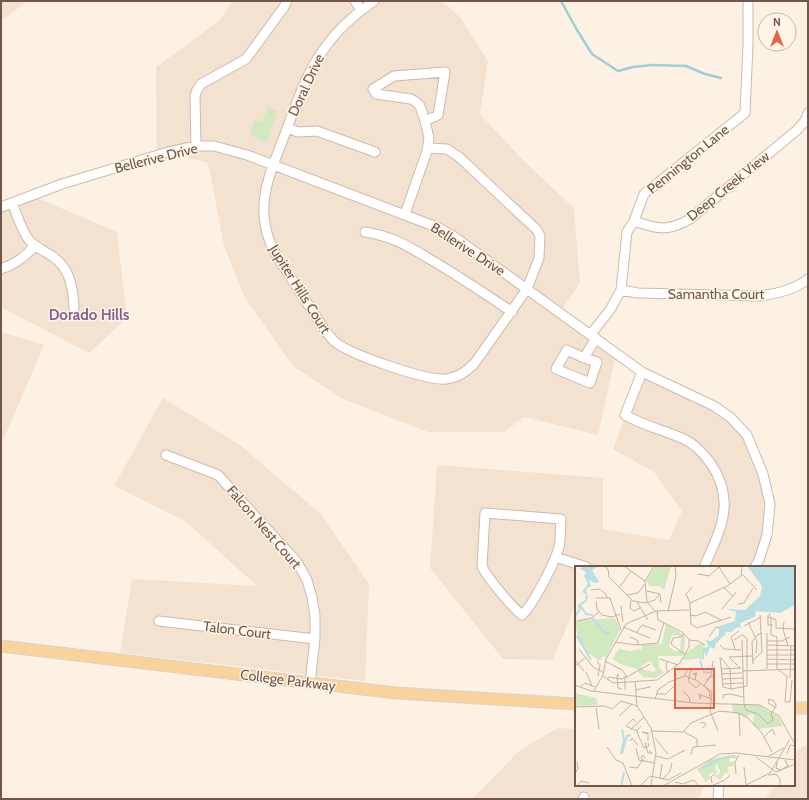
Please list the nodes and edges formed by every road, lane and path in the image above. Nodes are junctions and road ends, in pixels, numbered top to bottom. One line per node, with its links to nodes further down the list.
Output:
1 (287, 1): 9 (street)
2 (355, 1): 5 (street)
3 (374, 1): 5 (street, Doral Drive)
4 (748, 1): 16 (street, Pennington Lane)
5 (362, 10): 8 (street, Doral Drive)
6 (808, 113): 16 (street, Deep Creek View)
7 (425, 121): 7 (street); 10 (street)
8 (287, 128): 11 (street); 12 (street, Doral Drive)
9 (196, 146): 12 (street, Bellerive Drive); 13 (street, Bellerive Drive)
10 (428, 148): 15 (street); 21 (street, Jupiter Hills Court)
11 (375, 152)
12 (273, 165): 15 (street, Bellerive Drive); 24 (street, Jupiter Hills Court)
13 (12, 203): 14 (street, Bellerive Drive); 18 (street)
14 (1, 207)
15 (405, 214): 21 (street, Bellerive Drive)
16 (634, 220): 22 (street, Pennington Lane)
17 (366, 232): 24 (street)
18 (35, 245): 19 (street); 23 (street)
19 (1, 269)
20 (808, 278): 22 (street, Samantha Court)
21 (527, 289): 24 (street, Jupiter Hills Court); 25 (street, Bellerive Drive)
22 (621, 290): 25 (street, Pennington Lane)
23 (74, 308)
24 (512, 312)
25 (594, 336): 26 (street, Pennington Lane); 27 (street, Bellerive Drive)
26 (584, 358)
27 (642, 372): 31 (street); 32 (street, Bellerive Drive)
28 (166, 455): 34 (street, Falcon Nest Court)
29 (556, 558): 29 (street); 30 (street)
30 (583, 566)
31 (704, 566)
32 (756, 566)
33 (159, 621): 34 (street, Talon Court)
34 (315, 639): 36 (street, Falcon Nest Court)
35 (1, 646): 36 (main road, College Parkway)
36 (310, 683): 37 (main road, College Parkway)
37 (575, 704)
38 (795, 708): 39 (main road)
39 (808, 708)
40 (719, 786): 41 (street)
41 (718, 799)

